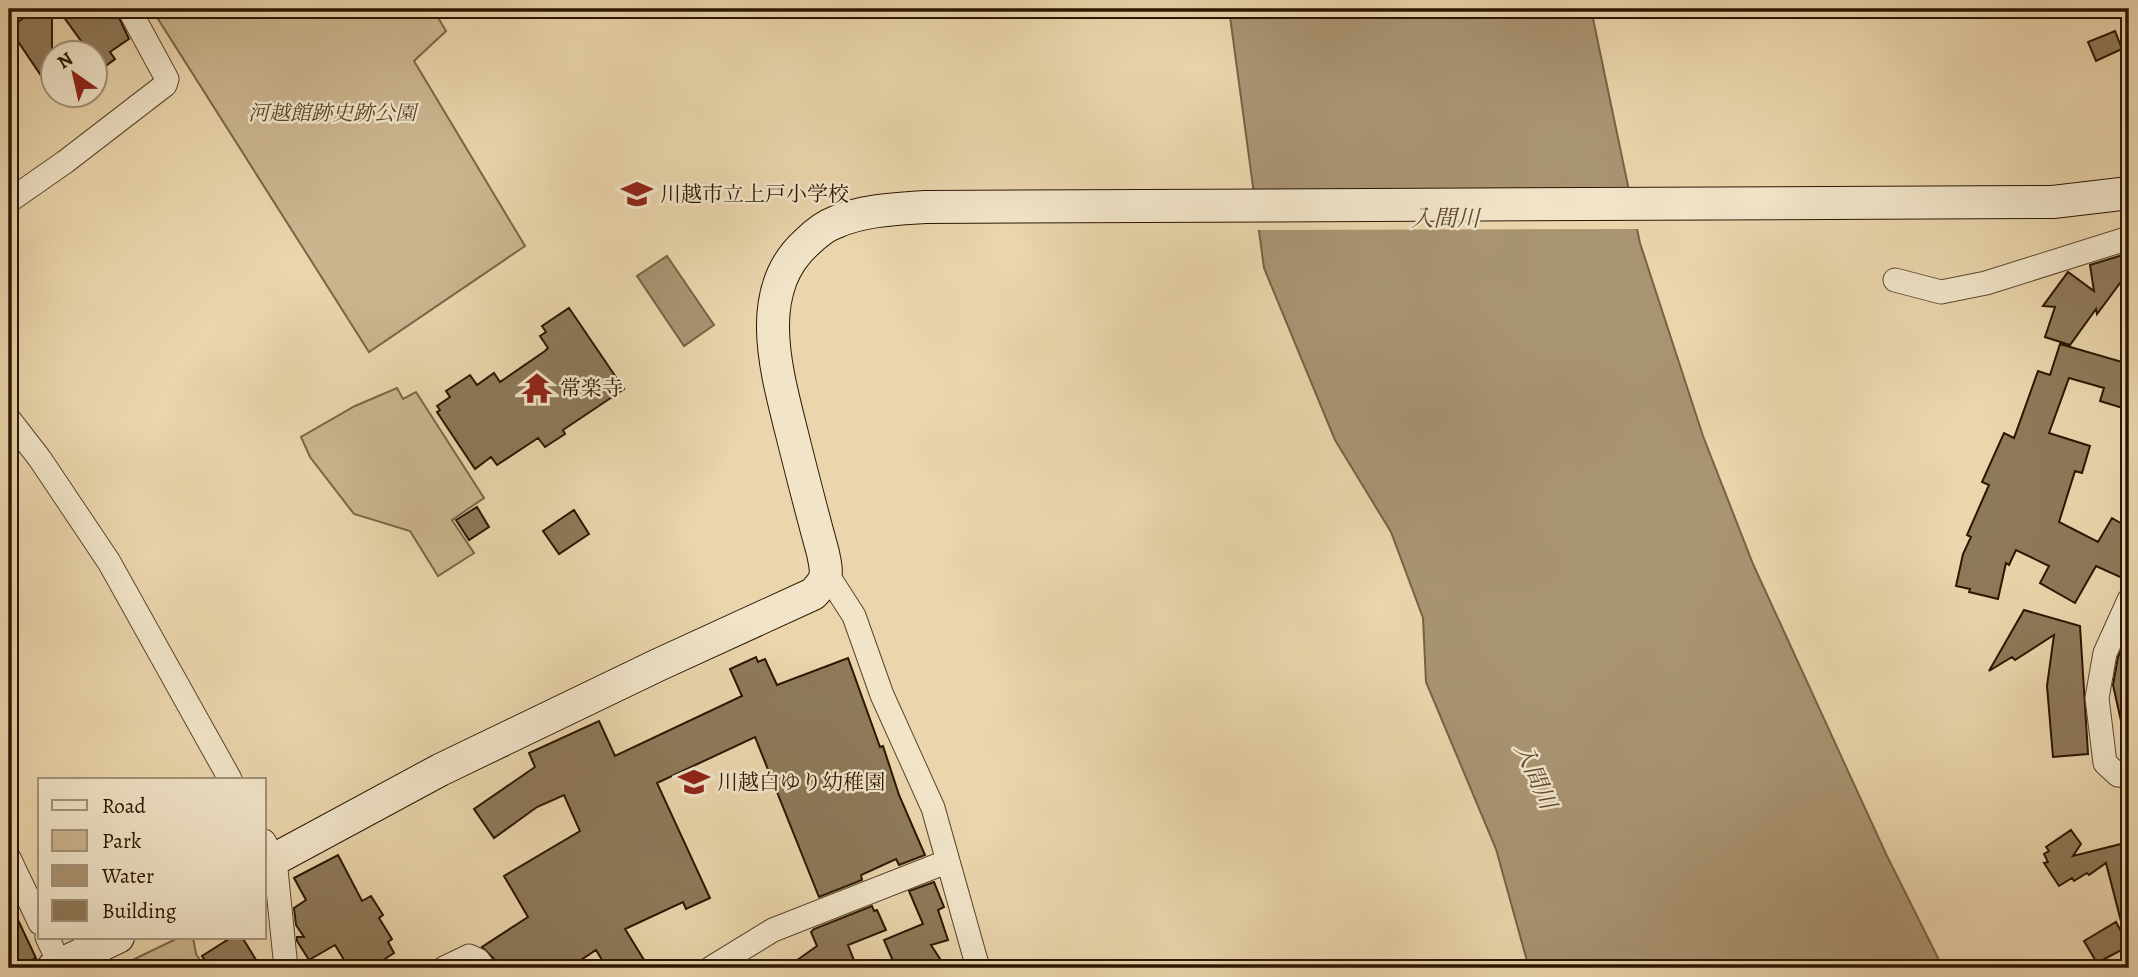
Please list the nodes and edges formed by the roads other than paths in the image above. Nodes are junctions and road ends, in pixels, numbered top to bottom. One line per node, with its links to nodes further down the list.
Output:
1 (129, 9): 3 (street)
2 (2129, 193): 7 (street)
3 (9, 201)
4 (2129, 238): 5 (street)
5 (1895, 280)
6 (9, 419): 10 (street)
7 (827, 574): 11 (street); 13 (street)
8 (2129, 600): 9 (street)
9 (2129, 776)
10 (229, 778)
11 (268, 855): 18 (street)
12 (9, 858): 14 (street)
13 (946, 862): 21 (street); 22 (street)
14 (38, 919)
15 (48, 939): 17 (street)
16 (114, 939): 17 (street)
17 (57, 966)
18 (286, 968)
19 (444, 968): 20 (street)
20 (484, 968)
21 (711, 968)
22 (978, 968)

